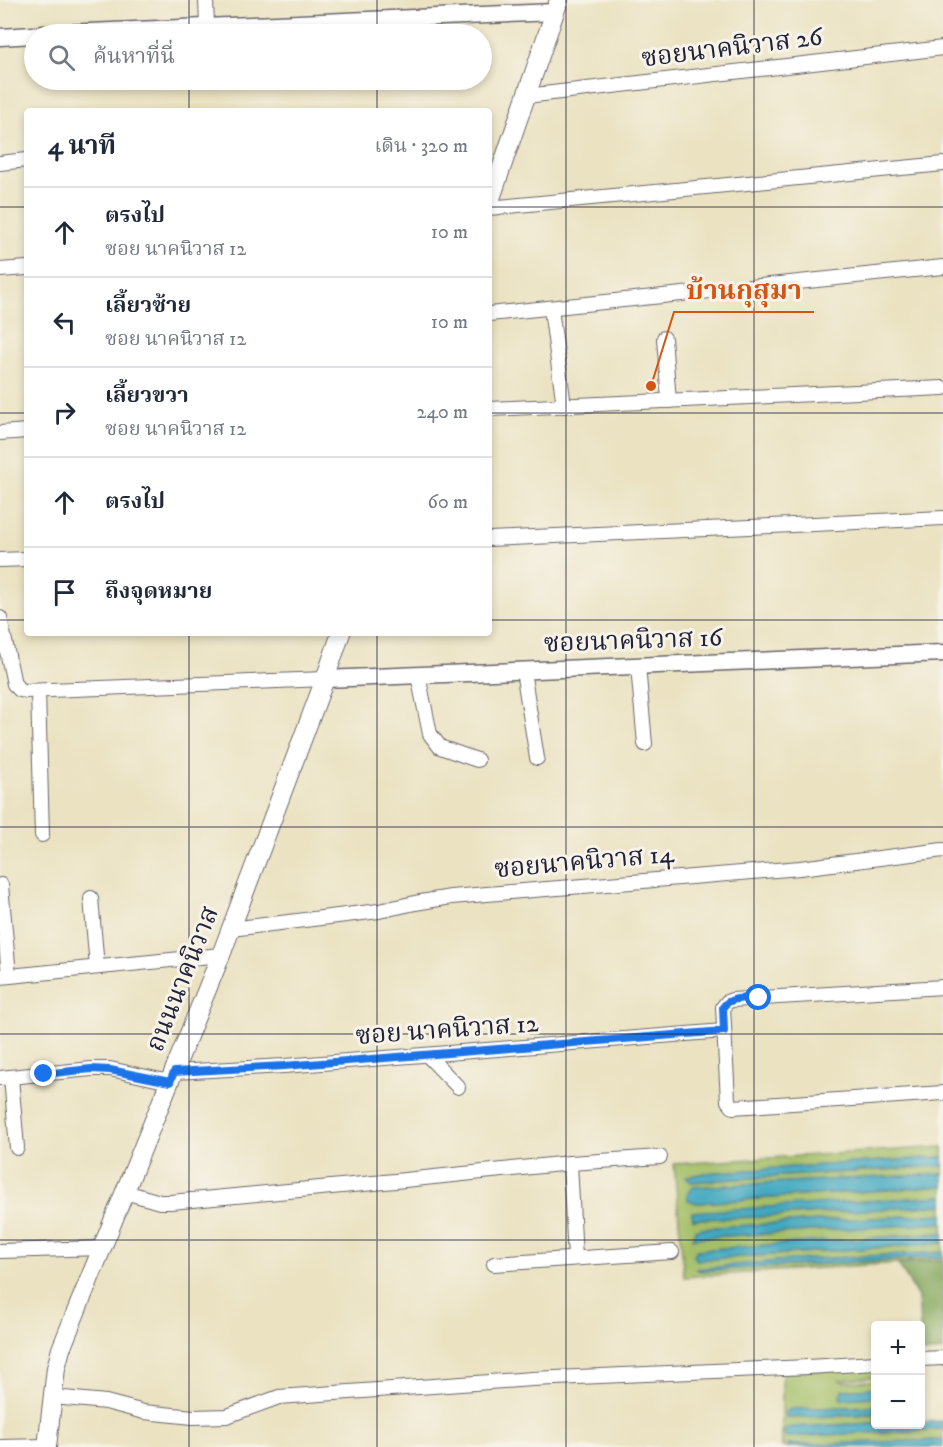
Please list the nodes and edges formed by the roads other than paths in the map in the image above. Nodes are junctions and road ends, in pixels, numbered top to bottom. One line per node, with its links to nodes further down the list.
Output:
1 (206, 0): 3 (street)
2 (557, 6): 4 (street); 8 (main road)
3 (207, 24)
4 (242, 24)
5 (24, 36): 6 (street)
6 (0, 37)
7 (943, 48): 8 (street, ซอยนาคนิวาส 26)
8 (526, 96): 11 (main road)
9 (24, 160): 10 (street)
10 (0, 163)
11 (497, 163): 13 (main road)
12 (943, 164): 14 (street)
13 (492, 190)
14 (492, 206)
15 (943, 267): 18 (street)
16 (24, 268): 17 (street)
17 (0, 270)
18 (550, 309): 19 (street); 23 (street)
19 (492, 314)
20 (664, 338): 22 (street)
21 (943, 388): 22 (street)
22 (669, 401): 23 (street)
23 (564, 406): 24 (street)
24 (492, 409)
25 (24, 431): 26 (street)
26 (0, 433)
27 (943, 518): 28 (street)
28 (492, 539)
29 (24, 559): 30 (street)
30 (0, 560)
31 (0, 618): 38 (street)
32 (340, 636): 37 (main road, ถนนนาคนิวาส)
33 (943, 653): 34 (street, ซอยนาคนิวาส 16)
34 (638, 666): 35 (street, ซอยนาคนิวาส 16); 39 (street)
35 (523, 671): 36 (street, ซอยนาคนิวาส 16); 40 (street)
36 (418, 675): 37 (street, ซอยนาคนิวาส 16); 41 (street)
37 (325, 679): 38 (street); 46 (main road, ถนนนาคนิวาส)
38 (32, 691): 42 (street)
39 (645, 744)
40 (537, 758)
41 (477, 760)
42 (42, 835)
43 (943, 850): 46 (street, ซอยนาคนิวาส 14)
44 (1, 885): 49 (street)
45 (91, 898): 48 (street)
46 (231, 929): 47 (main road, ถนนนาคนิวาส)
47 (221, 955): 48 (street); 53 (main road, ถนนนาคนิวาส)
48 (97, 967): 49 (street)
49 (4, 976)
50 (943, 987): 51 (street)
51 (724, 1031): 52 (street, ซอย นาคนิวาส 12); 56 (street)
52 (427, 1055): 53 (street, ซอย นาคนิวาส 12); 55 (street)
53 (172, 1077): 54 (street, ซอย นาคนิวาส 12); 60 (main road, ถนนนาคนิวาส)
54 (5, 1078): 57 (street)
55 (458, 1087)
56 (943, 1093)
57 (17, 1148)
58 (660, 1157): 59 (street)
59 (570, 1163): 60 (street); 64 (street)
60 (125, 1192): 61 (main road, ถนนนาคนิวาส)
61 (102, 1248): 62 (street); 69 (main road, ถนนนาคนิวาส)
62 (0, 1251)
63 (672, 1252): 64 (street)
64 (575, 1258): 65 (street)
65 (494, 1264)
66 (943, 1358): 67 (street)
67 (925, 1359)
68 (871, 1363): 69 (street)
69 (53, 1397): 71 (main road, ถนนนาคนิวาส)
70 (0, 1447): 71 (street)
71 (47, 1447)

